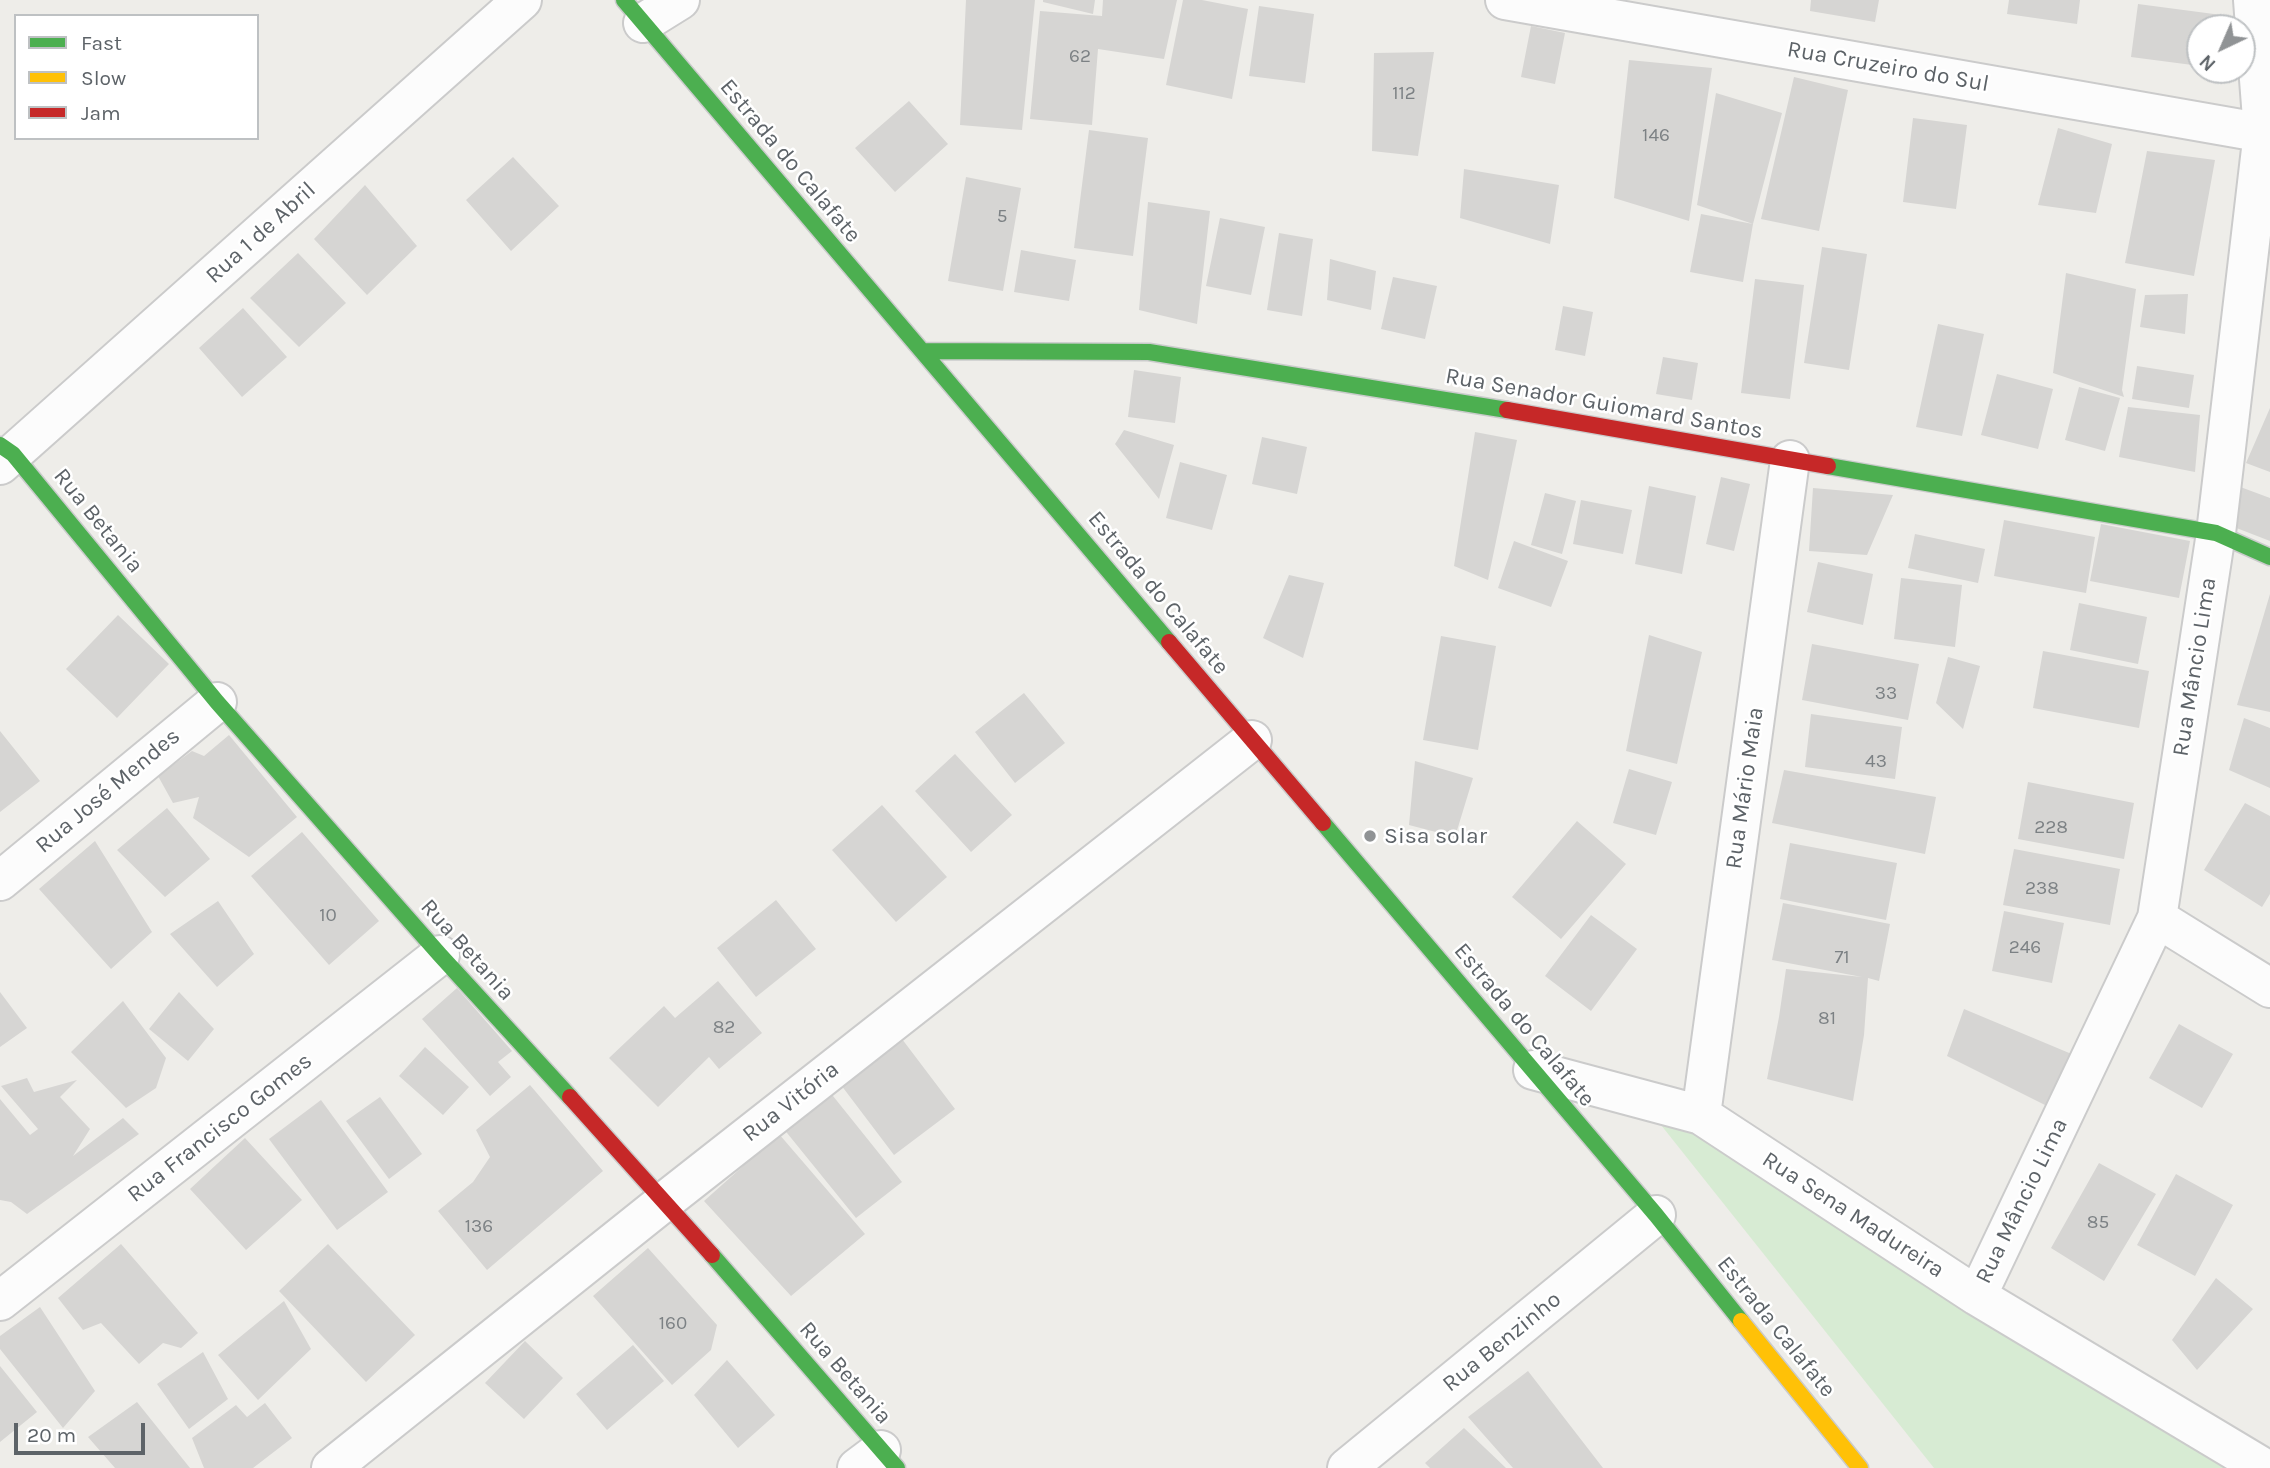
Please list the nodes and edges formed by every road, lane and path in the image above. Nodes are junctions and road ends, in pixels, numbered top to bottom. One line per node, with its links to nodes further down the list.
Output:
1 (522, 0): 8 (street, Rua 1 de Abril)
2 (680, 0): 5 (street)
3 (1505, 0): 6 (street, Rua Cruzeiro do Sul)
4 (2253, 0): 6 (street, Rua Mâncio Lima)
5 (634, 11): 7 (street, Estrada do Calafate)
6 (2266, 133): 10 (street, Rua Mâncio Lima)
7 (922, 351): 9 (street, Rua Senador Guiomard Santos); 13 (street, Estrada do Calafate)
8 (4, 455): 12 (street, Rua Betania)
9 (1790, 460): 10 (street, Rua Senador Guiomard Santos); 19 (street, Rua Mário Maia)
10 (2216, 533): 11 (street, Rua Senador Guiomard Santos); 15 (street, Rua Mâncio Lima)
11 (2270, 557)
12 (217, 702): 14 (street, Rua José Mendes); 16 (street, Rua Betania)
13 (1252, 740): 18 (street, Estrada do Calafate); 20 (street, Rua Vitória)
14 (0, 881)
15 (2157, 918): 17 (street); 22 (street, Rua Mâncio Lima)
16 (440, 956): 20 (street, Rua Betania); 23 (street, Rua Francisco Gomes)
17 (2270, 988)
18 (1533, 1070): 19 (street, Rua Sena Madureira); 21 (street, Estrada do Calafate)
19 (1701, 1115): 22 (street, Rua Sena Madureira)
20 (665, 1201): 24 (street, Rua Betania); 25 (street, Rua Vitória)
21 (1656, 1215): 26 (street, Rua Benzinho); 27 (street, Estrada Calafate)
22 (1977, 1296): 28 (street, Rua Sena Madureira)
23 (0, 1301)
24 (878, 1462)
25 (331, 1468)
26 (1347, 1468)
27 (1860, 1468)
28 (2264, 1468)

